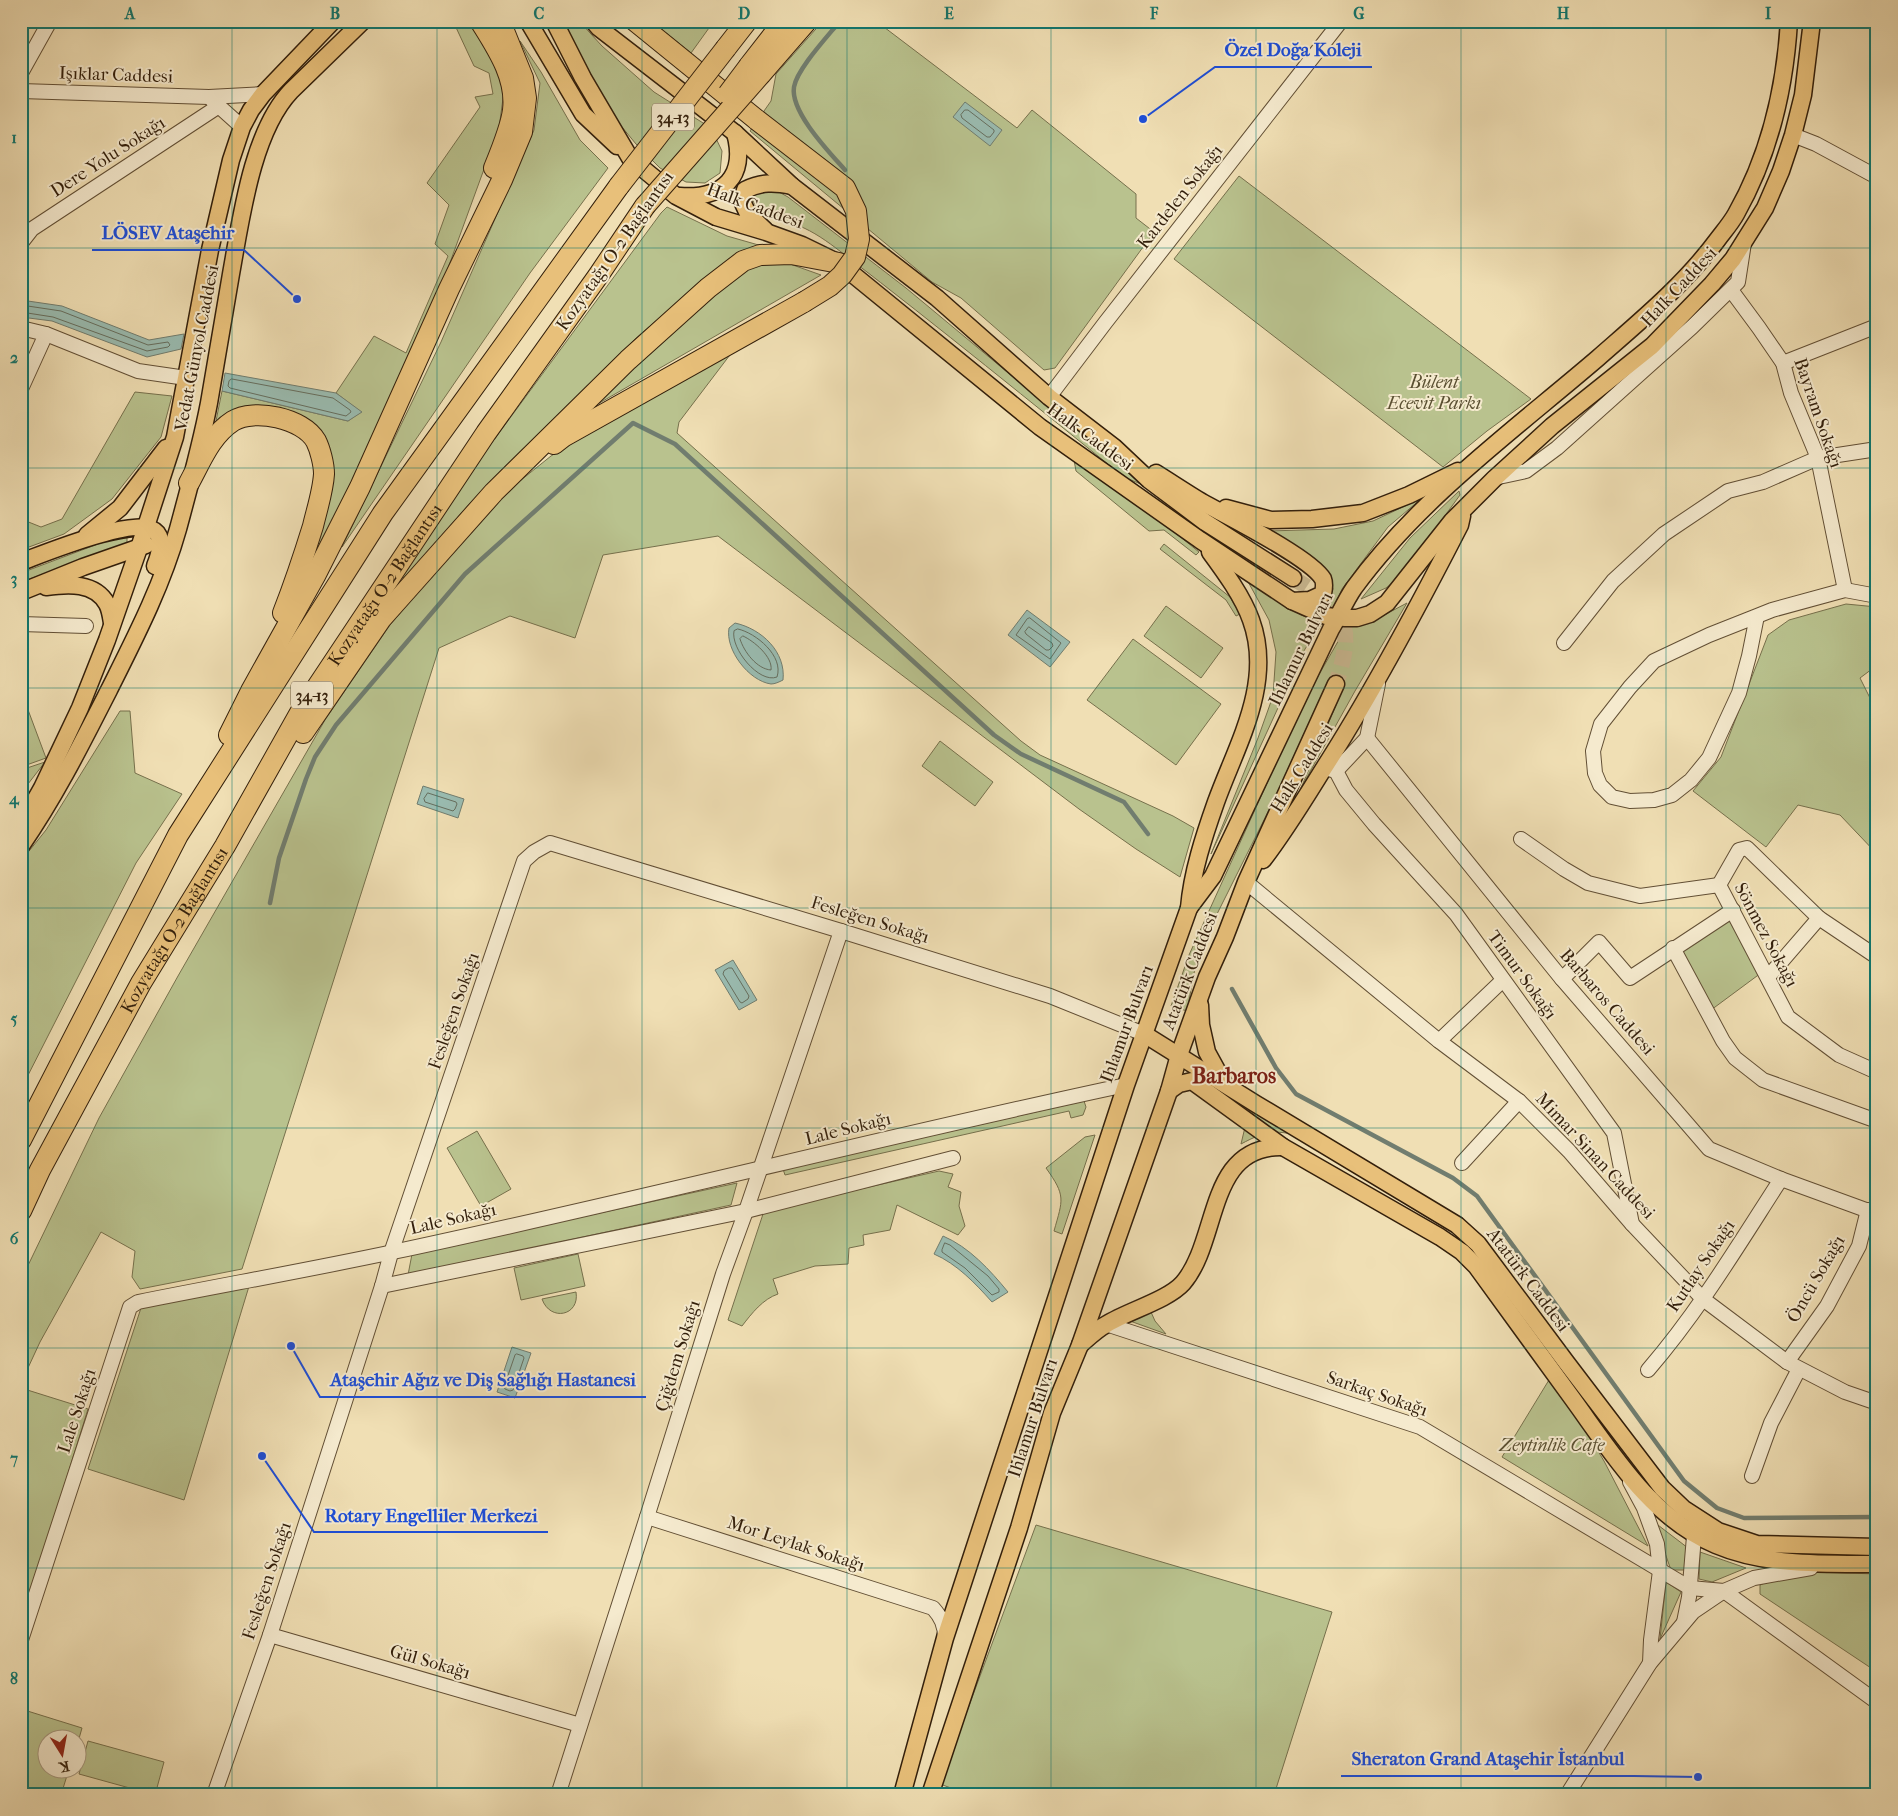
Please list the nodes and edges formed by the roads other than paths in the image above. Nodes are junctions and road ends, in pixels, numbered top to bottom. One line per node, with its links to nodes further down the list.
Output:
1 (50, 21): 19 (street)
2 (363, 21): 49 (main road, Vedat Günyol Caddesi)
3 (480, 21): 34 (highway)
4 (500, 21): 34 (highway)
5 (528, 21): 26 (main road)
6 (554, 21): 26 (main road)
7 (593, 21): 24 (main road)
8 (635, 21): 50 (highway, bridge)
9 (743, 21): 17 (highway)
10 (747, 21): 17 (highway, Kozyatağı O-2 Bağlantısı / 34-13)
11 (784, 21): 18 (highway)
12 (807, 21): 18 (highway)
13 (1341, 21): 42 (street, Kardelen Sokağı)
14 (1789, 21): 47 (main road, Halk Caddesi)
15 (1812, 21): 25 (main road, Halk Caddesi)
16 (330, 22): 21 (main road, Vedat Günyol Caddesi)
17 (726, 48): 78 (highway, Kozyatağı O-2 Bağlantısı / 34-13, bridge)
18 (755, 70): 81 (highway, Kozyatağı O-2 Bağlantısı / 34-13, bridge)
19 (21, 72)
20 (21, 91): 22 (street, Işıklar Caddesi)
21 (263, 94): 22 (street, Işıklar Caddesi); 23 (main road, Vedat Günyol Caddesi)
22 (214, 102): 23 (street); 31 (street, Dere Yolu Sokağı)
23 (242, 126): 40 (main road, Vedat Günyol Caddesi)
24 (735, 134): 28 (main road); 29 (main road)
25 (1793, 135): 27 (street); 32 (main road, Halk Caddesi)
26 (630, 158): 29 (main road)
27 (1877, 177)
28 (792, 186): 30 (main road); 42 (main road)
29 (676, 196): 30 (main road, Halk Caddesi)
30 (766, 232): 33 (main road, Halk Caddesi)
31 (21, 243)
32 (1744, 243): 35 (street); 48 (main road, Halk Caddesi)
33 (839, 263): 50 (highway); 56 (main road, Halk Caddesi)
34 (449, 289): 74 (highway)
35 (1730, 290): 39 (street, Bayram Sokağı); 48 (street)
36 (1877, 326): 39 (street)
37 (21, 328): 38 (street)
38 (46, 334): 40 (street); 41 (street)
39 (1783, 363): 46 (street, Bayram Sokağı)
40 (186, 378): 43 (main road, Vedat Günyol Caddesi)
41 (21, 388)
42 (1049, 397): 44 (main road)
43 (174, 437): 53 (main road, Vedat Günyol Caddesi); 57 (main road)
44 (1114, 447): 51 (main road); 60 (main road)
45 (1877, 448): 46 (street)
46 (1818, 458): 61 (street, Bayram Sokağı); 70 (street)
47 (1476, 462): 51 (main road); 66 (main road, Ihlamur Bulvarı)
48 (1494, 478): 52 (main road, Halk Caddesi)
49 (189, 483): 54 (main road, Vedat Günyol Caddesi); 74 (highway)
50 (494, 492): 81 (highway)
51 (1203, 502): 64 (main road)
52 (1464, 509): 66 (main road, Halk Caddesi); 72 (main road, Halk Caddesi)
53 (145, 528): 55 (main road); 57 (main road); 58 (main road, Vedat Günyol Caddesi)
54 (177, 531): 55 (main road); 71 (main road)
55 (160, 539): 58 (main road); 71 (main road)
56 (1200, 540): 64 (main road, Halk Caddesi); 84 (main road, Ihlamur Bulvarı)
57 (79, 541): 59 (main road)
58 (138, 548): 62 (main road); 67 (main road)
59 (21, 562)
60 (1293, 578)
61 (1845, 590): 63 (street); 65 (street)
62 (24, 591): 67 (main road)
63 (1877, 596)
64 (1292, 600): 66 (main road, Halk Caddesi)
65 (1757, 616): 65 (street)
66 (1338, 617): 84 (main road, Ihlamur Bulvarı)
67 (112, 623): 77 (main road)
68 (21, 624): 69 (street)
69 (86, 626)
70 (1564, 643)
71 (127, 654): 80 (main road)
72 (1380, 673): 75 (street); 76 (main road, Halk Caddesi)
73 (1336, 684): 82 (main road)
74 (252, 689): 78 (highway)
75 (1367, 738): 76 (street); 91 (street, Barbaros Caddesi)
76 (1330, 769): 82 (main road, Halk Caddesi); 92 (street, Timur Sokağı)
77 (21, 825)
78 (178, 835): 104 (highway, Kozyatağı O-2 Bağlantısı / 34-13)
79 (1521, 839): 83 (street, Sönmez Sokağı)
80 (21, 846)
81 (225, 846): 110 (highway, Kozyatağı O-2 Bağlantısı / 34-13)
82 (1246, 882): 93 (main road, Atatürk Caddesi); 95 (street, Mimar Sinan Caddesi)
83 (1719, 885): 85 (street, Sönmez Sokağı); 86 (street)
84 (1188, 908): 94 (main road, Ihlamur Bulvarı)
85 (1733, 910): 88 (street); 90 (street, Sönmez Sokağı)
86 (1819, 918): 89 (street); 90 (street)
87 (841, 930): 94 (street, Fesleğen Sokağı); 108 (street, Çiğdem Sokağı); 114 (street, Fesleğen Sokağı)
88 (1673, 948): 91 (street); 103 (street)
89 (1877, 957)
90 (1768, 977): 97 (street, Sönmez Sokağı)
91 (1562, 979): 109 (street, Barbaros Caddesi)
92 (1503, 980): 95 (street); 113 (street, Timur Sokağı)
93 (1199, 998): 96 (main road, Atatürk Caddesi); 99 (main road)
94 (1144, 1034): 96 (main road); 100 (main road, Ihlamur Bulvarı)
95 (1439, 1041): 102 (street, Mimar Sinan Caddesi)
96 (1179, 1055): 98 (main road); 99 (main road, Atatürk Caddesi); 101 (main road, Ihlamur Bulvarı)
97 (1877, 1072)
98 (1192, 1081): 101 (main road); 105 (main road, Atatürk Caddesi)
99 (1224, 1083): 125 (main road, Atatürk Caddesi)
100 (1126, 1085): 108 (street, Lale Sokağı); 136 (main road, Ihlamur Bulvarı)
101 (1169, 1091): 118 (main road, Ihlamur Bulvarı)
102 (1519, 1101): 107 (street); 113 (street, Mimar Sinan Caddesi)
103 (1877, 1121)
104 (21, 1140)
105 (1283, 1147): 117 (main road); 122 (main road, Atatürk Caddesi)
106 (953, 1158): 111 (street)
107 (1462, 1163)
108 (760, 1169): 111 (street, Çiğdem Sokağı); 114 (street, Lale Sokağı)
109 (1781, 1179): 112 (street, Barbaros Caddesi); 116 (street, Kutlay Sokağı)
110 (21, 1211)
111 (746, 1211): 115 (street); 124 (street, Çiğdem Sokağı)
112 (1872, 1212): 119 (street, Öncü Sokağı)
113 (1632, 1224): 116 (street, Mimar Sinan Caddesi)
114 (392, 1252): 115 (street, Fesleğen Sokağı); 137 (street, Lale Sokağı)
115 (382, 1286): 135 (street, Fesleğen Sokağı)
116 (1703, 1299): 119 (street, Mimar Sinan Caddesi); 120 (street, Kutlay Sokağı)
117 (1106, 1324): 118 (main road); 130 (street, Sarkaç Sokağı)
118 (1080, 1345): 144 (main road, Ihlamur Bulvarı)
119 (1793, 1365): 121 (street, Mimar Sinan Caddesi); 123 (street, Öncü Sokağı)
120 (1648, 1370)
121 (1875, 1400)
122 (1623, 1468): 126 (main road, Atatürk Caddesi); 130 (street)
123 (1752, 1476)
124 (647, 1517): 133 (street, Mor Leylak Sokağı); 140 (street, Çiğdem Sokağı)
125 (1696, 1518): 126 (street); 127 (main road, Atatürk Caddesi)
126 (1694, 1534): 128 (main road, Atatürk Caddesi); 131 (street)
127 (1877, 1547)
128 (1832, 1564): 129 (main road, Atatürk Caddesi); 132 (street)
129 (1877, 1564)
130 (1660, 1571): 131 (street, Sarkaç Sokağı); 138 (street)
131 (1690, 1588): 132 (street, Sarkaç Sokağı); 134 (street)
132 (1724, 1591): 134 (street); 139 (street)
133 (933, 1608): 136 (street, Ihlamur Bulvarı)
134 (1684, 1623): 138 (street)
135 (270, 1635): 140 (street, Gül Sokağı); 141 (street, Fesleğen Sokağı)
136 (945, 1638): 143 (main road, Ihlamur Bulvarı)
137 (21, 1640)
138 (1650, 1663): 145 (street)
139 (1877, 1702)
140 (580, 1725): 142 (street, Çiğdem Sokağı)
141 (214, 1795)
142 (558, 1795)
143 (902, 1795)
144 (930, 1795)
145 (1567, 1795)

